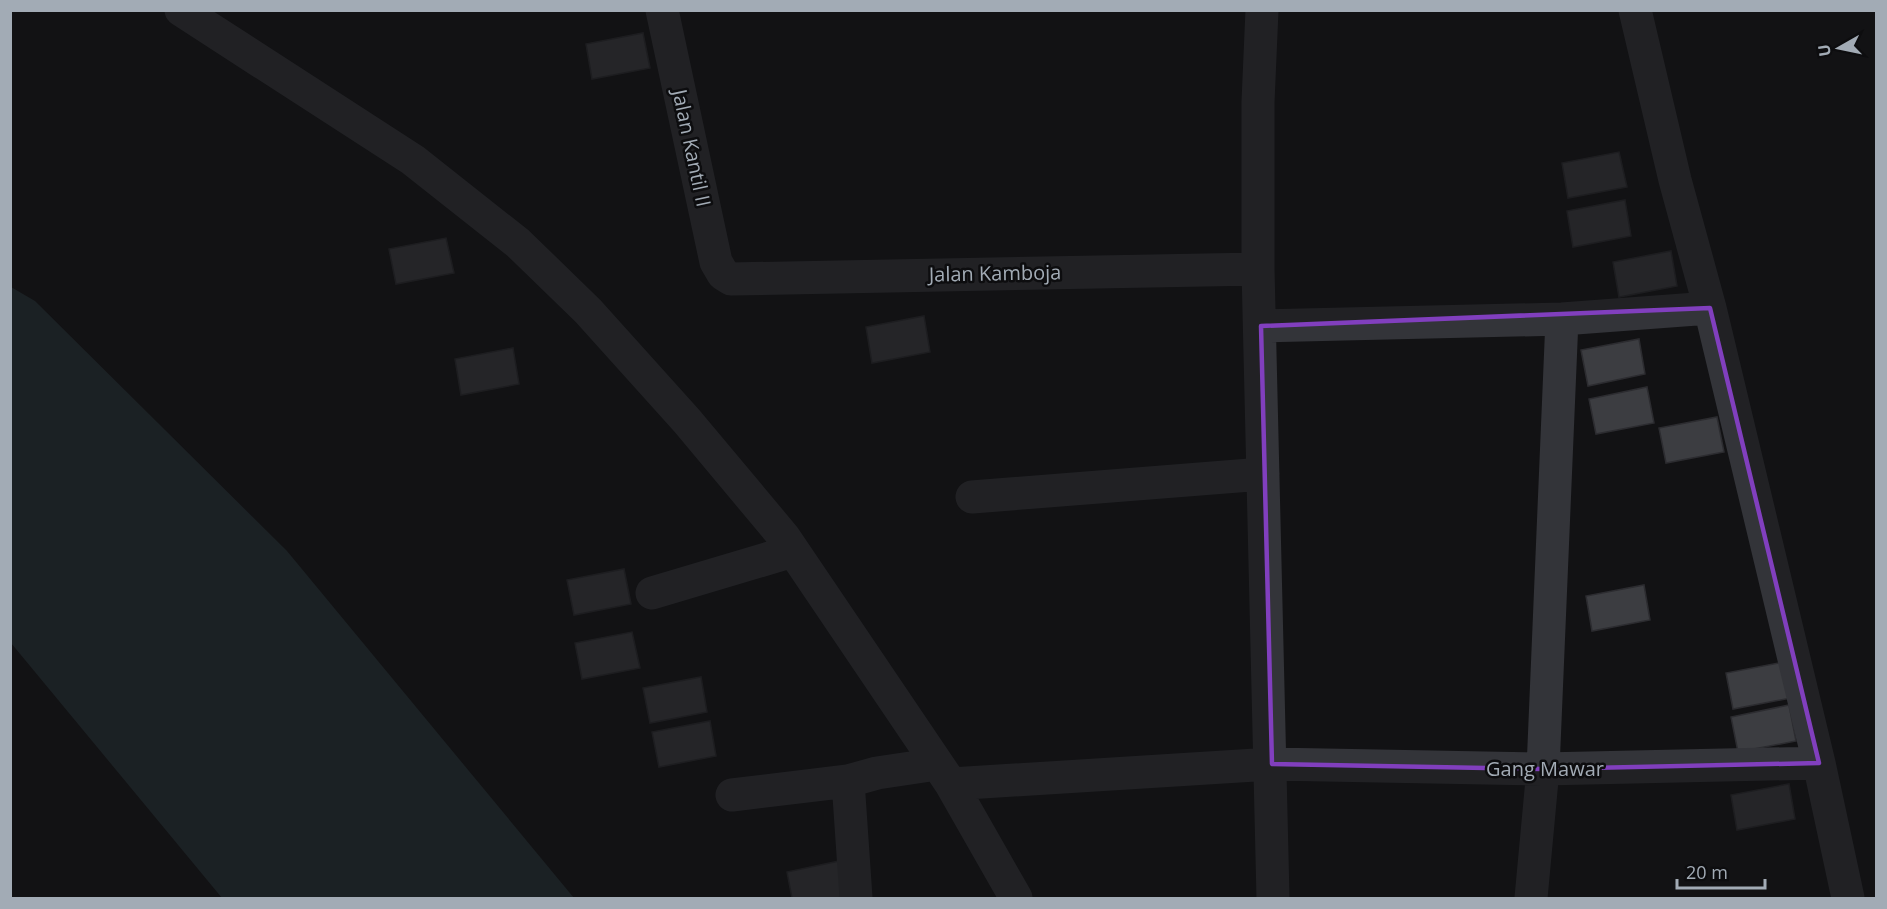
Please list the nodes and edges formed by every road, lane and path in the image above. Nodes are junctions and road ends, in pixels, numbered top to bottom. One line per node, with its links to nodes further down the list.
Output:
1 (181, 10): 12 (street)
2 (662, 10): 6 (street, Jalan Kantil II)
3 (1262, 10): 5 (street)
4 (1635, 10): 7 (street)
5 (1258, 269): 6 (street, Jalan Kamboja); 9 (street)
6 (731, 279)
7 (1710, 308): 8 (street); 15 (street)
8 (1562, 319): 9 (street); 16 (street)
9 (1261, 326): 10 (street)
10 (1263, 474): 11 (street); 14 (street)
11 (972, 497)
12 (794, 551): 13 (street); 17 (street)
13 (652, 593)
14 (1272, 764): 16 (street, Gang Mawar); 17 (street, Gang Mawar); 22 (street)
15 (1819, 764): 16 (street, Gang Mawar); 24 (street)
16 (1543, 769): 23 (street)
17 (944, 774): 18 (street, Gang Mawar); 21 (street)
18 (848, 781): 19 (street, Gang Mawar); 20 (street)
19 (732, 795)
20 (856, 898)
21 (1016, 898)
22 (1273, 898)
23 (1531, 898)
24 (1848, 898)

